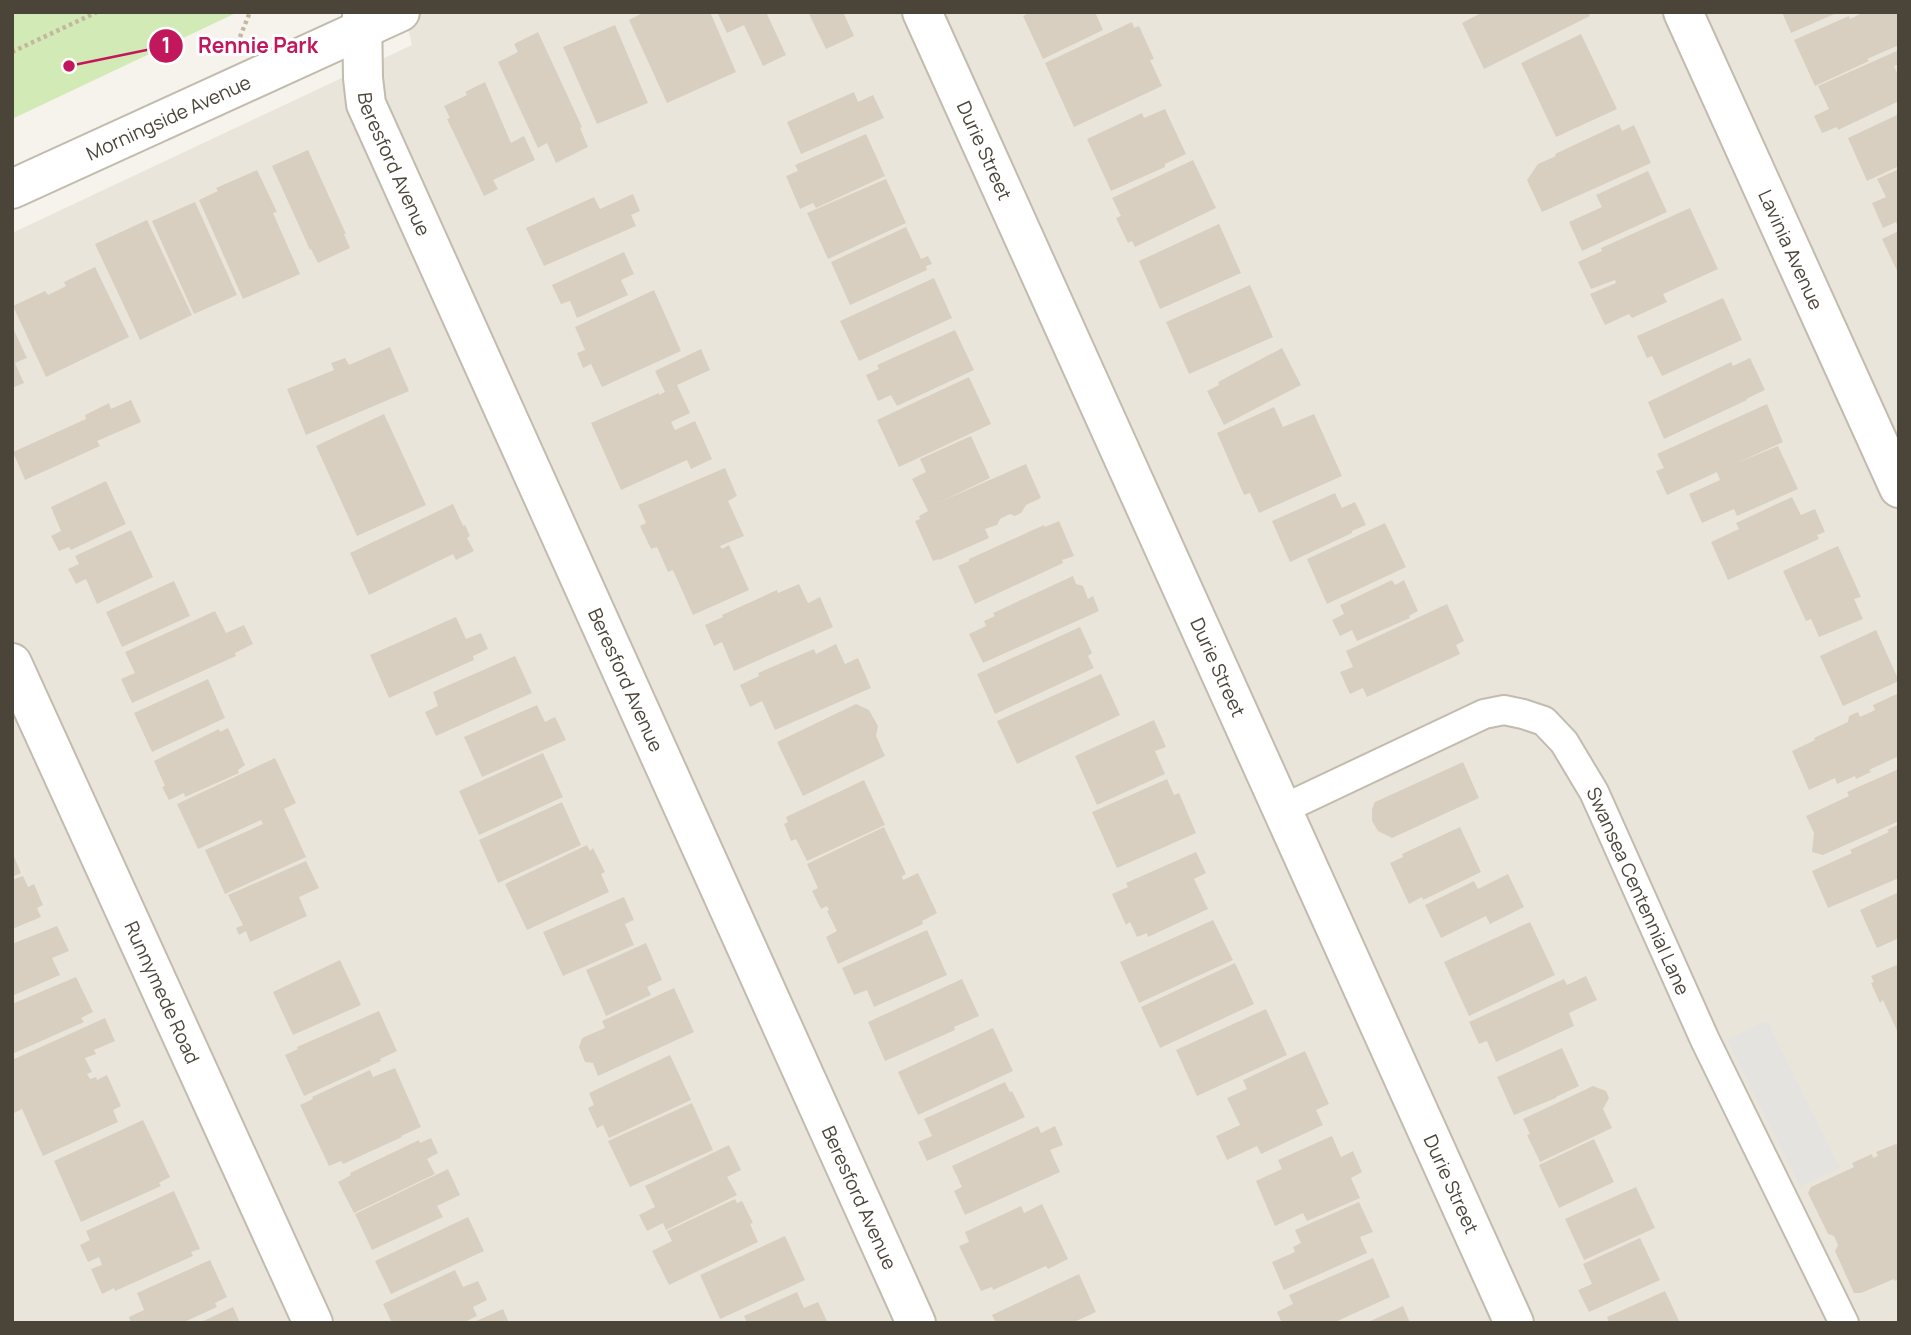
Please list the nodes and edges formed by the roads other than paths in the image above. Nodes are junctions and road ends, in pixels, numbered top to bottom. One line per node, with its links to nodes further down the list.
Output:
1 (400, 12): 4 (street, Morningside Avenue)
2 (922, 12): 8 (street, Durie Street)
3 (1683, 12): 6 (street, Lavinia Avenue)
4 (362, 22): 5 (street, Morningside Avenue); 10 (street, Beresford Avenue)
5 (12, 189)
6 (1899, 488)
7 (12, 663): 9 (street, Runnymede Road)
8 (1283, 808): 11 (street, Durie Street); 12 (lane, Swansea Centennial Lane)
9 (313, 1323)
10 (916, 1323)
11 (1514, 1323)
12 (1844, 1323)

